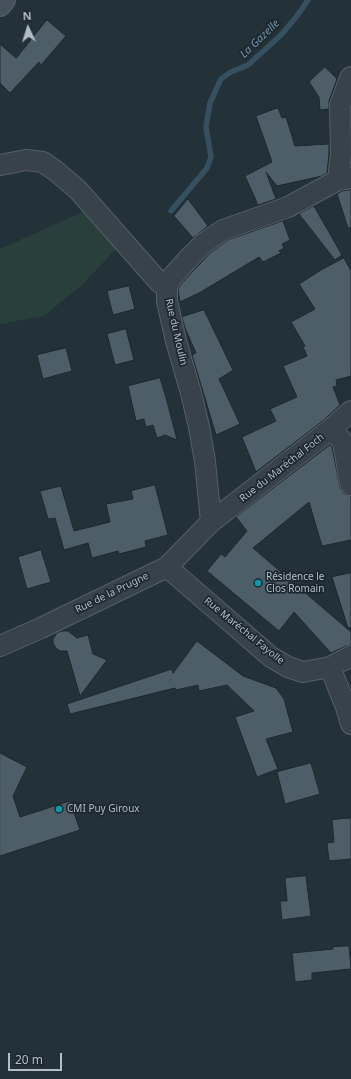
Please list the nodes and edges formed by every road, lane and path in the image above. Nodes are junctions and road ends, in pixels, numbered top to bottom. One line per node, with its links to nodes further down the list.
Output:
1 (4, 0): 2 (main road)
2 (0, 5)
3 (351, 77): 5 (street)
4 (0, 164): 6 (street, Rue du Moulin)
5 (344, 179): 6 (street)
6 (167, 288): 10 (street, Rue du Moulin)
7 (351, 411): 8 (street, Rue du Maréchal Foch)
8 (332, 429): 9 (street); 10 (street, Rue du Maréchal Foch)
9 (351, 485)
10 (211, 522): 11 (street, Rue de la Prugne)
11 (167, 567): 12 (street, Rue de la Prugne); 14 (street, Rue Maréchal Fayolle)
12 (0, 646)
13 (351, 656): 14 (street, Rue Maréchal Fayolle)
14 (330, 667): 15 (street)
15 (351, 724)

